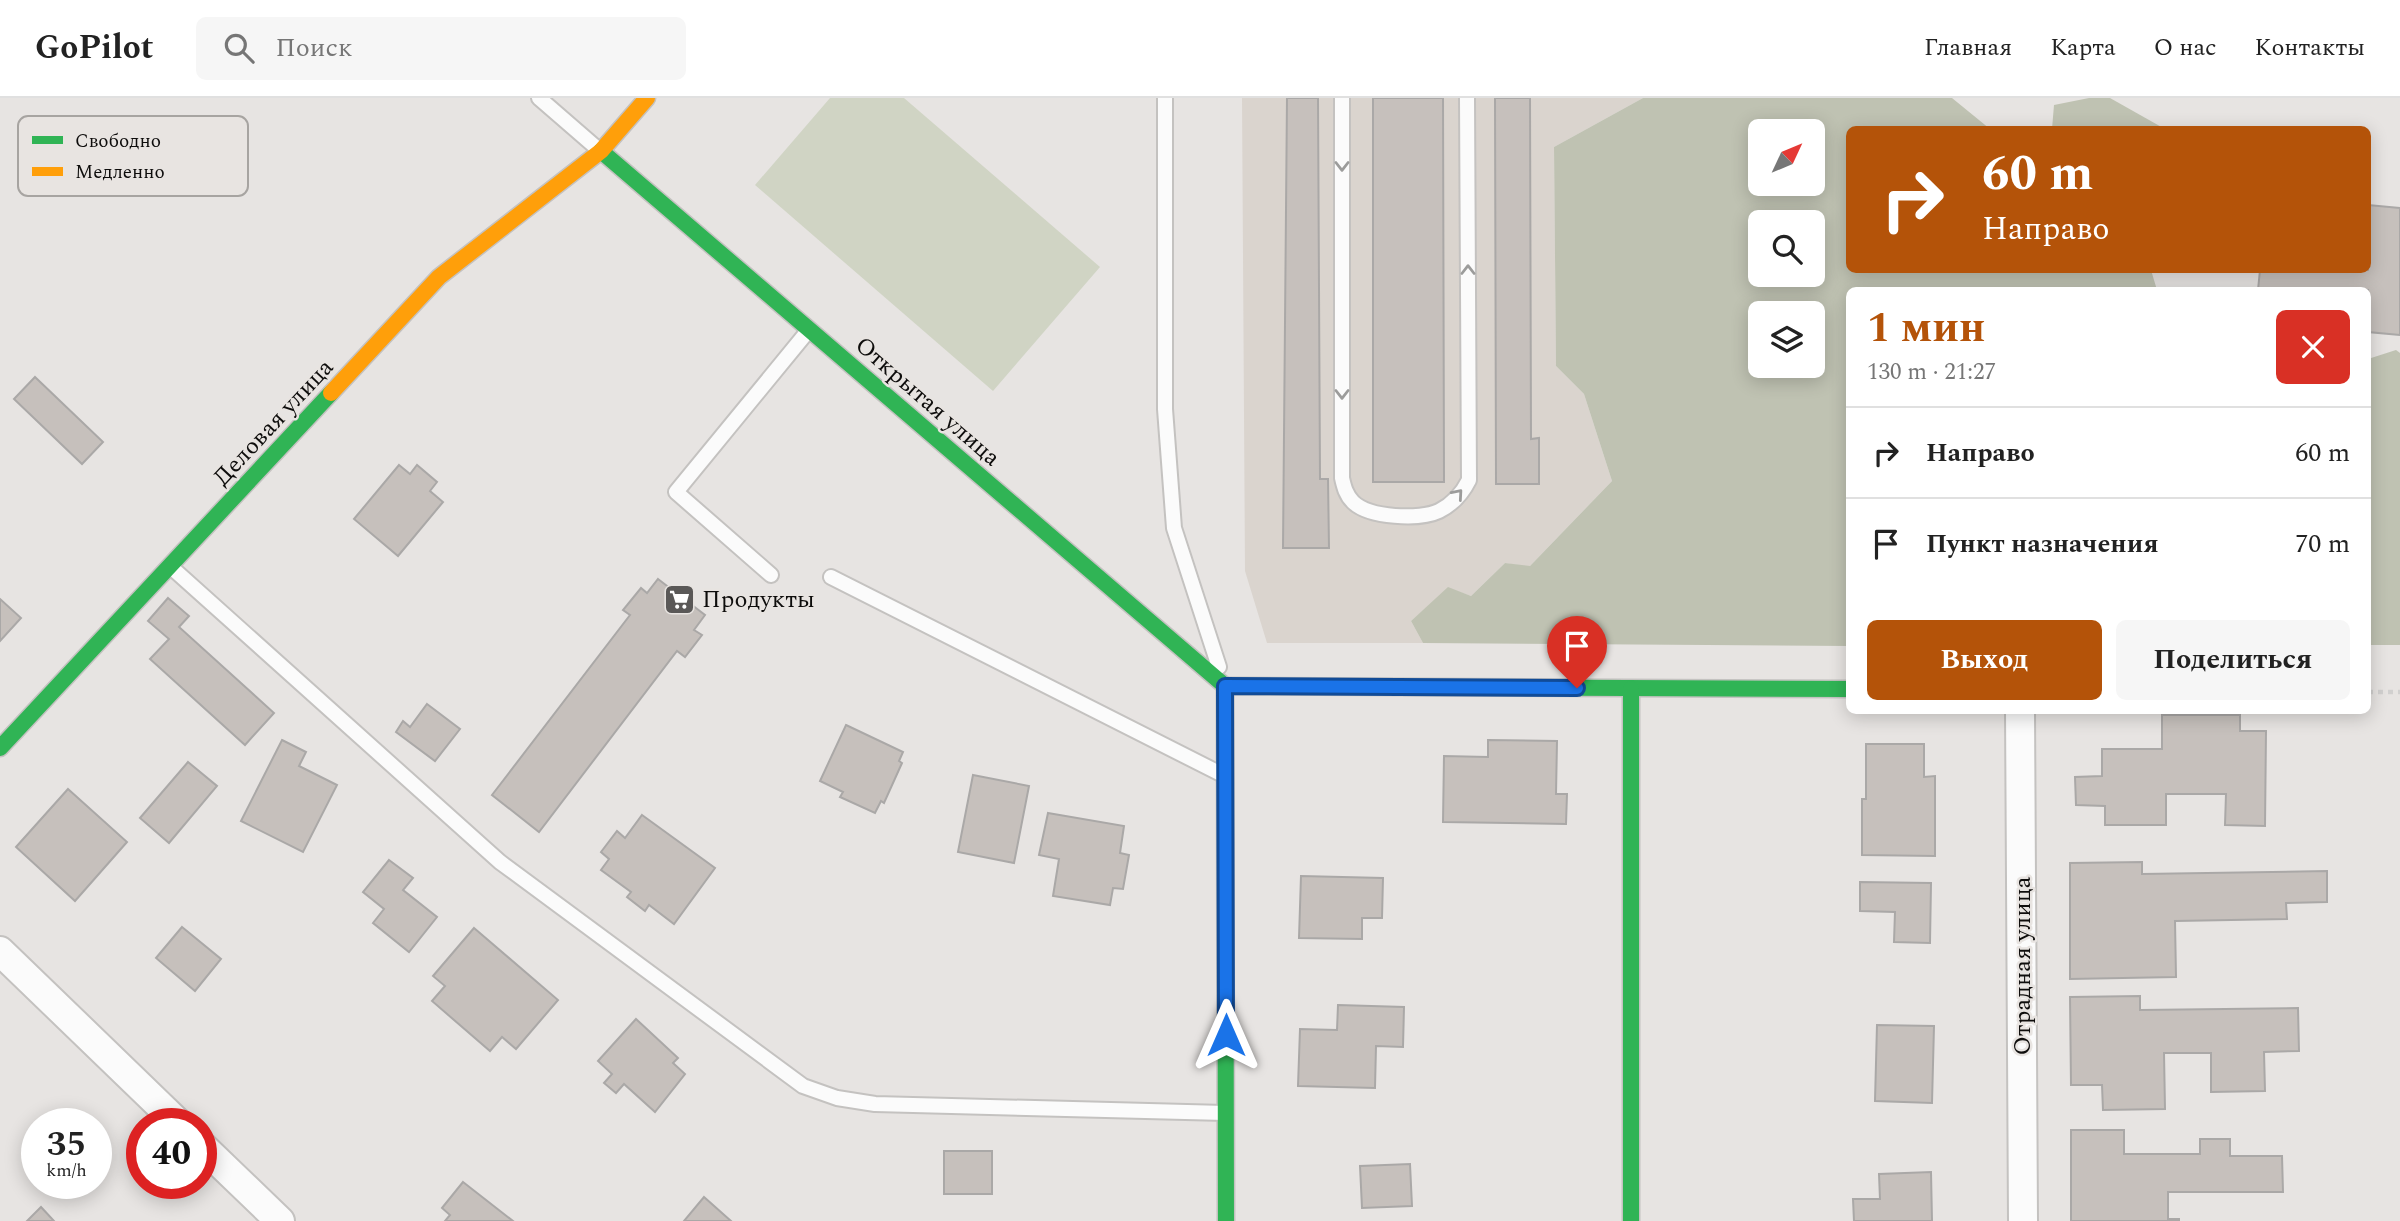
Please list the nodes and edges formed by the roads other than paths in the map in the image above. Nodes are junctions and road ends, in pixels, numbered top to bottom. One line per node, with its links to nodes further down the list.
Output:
1 (539, 98): 6 (lane)
2 (647, 98): 6 (street, Деловая улица)
3 (1165, 98): 11 (lane)
4 (1342, 98): 5 (lane, one-way to 5)
5 (1467, 98)
6 (601, 151): 7 (street, Открытая улица); 8 (street, Деловая улица)
7 (809, 330): 9 (lane); 11 (street, Открытая улица)
8 (170, 566): 15 (street, Деловая улица); 19 (lane)
9 (771, 575)
10 (831, 577): 16 (lane)
11 (1225, 686): 12 (street); 16 (street)
12 (1631, 689): 13 (street); 23 (street)
13 (1846, 690)
14 (2021, 714): 24 (street, Отрадная улица)
15 (0, 748)
16 (1225, 776): 19 (street)
17 (0, 951): 18 (street)
18 (162, 1108)
19 (1226, 1112): 22 (street)
20 (217, 1160): 21 (street)
21 (280, 1221)
22 (1226, 1221)
23 (1631, 1221)
24 (2023, 1221)

